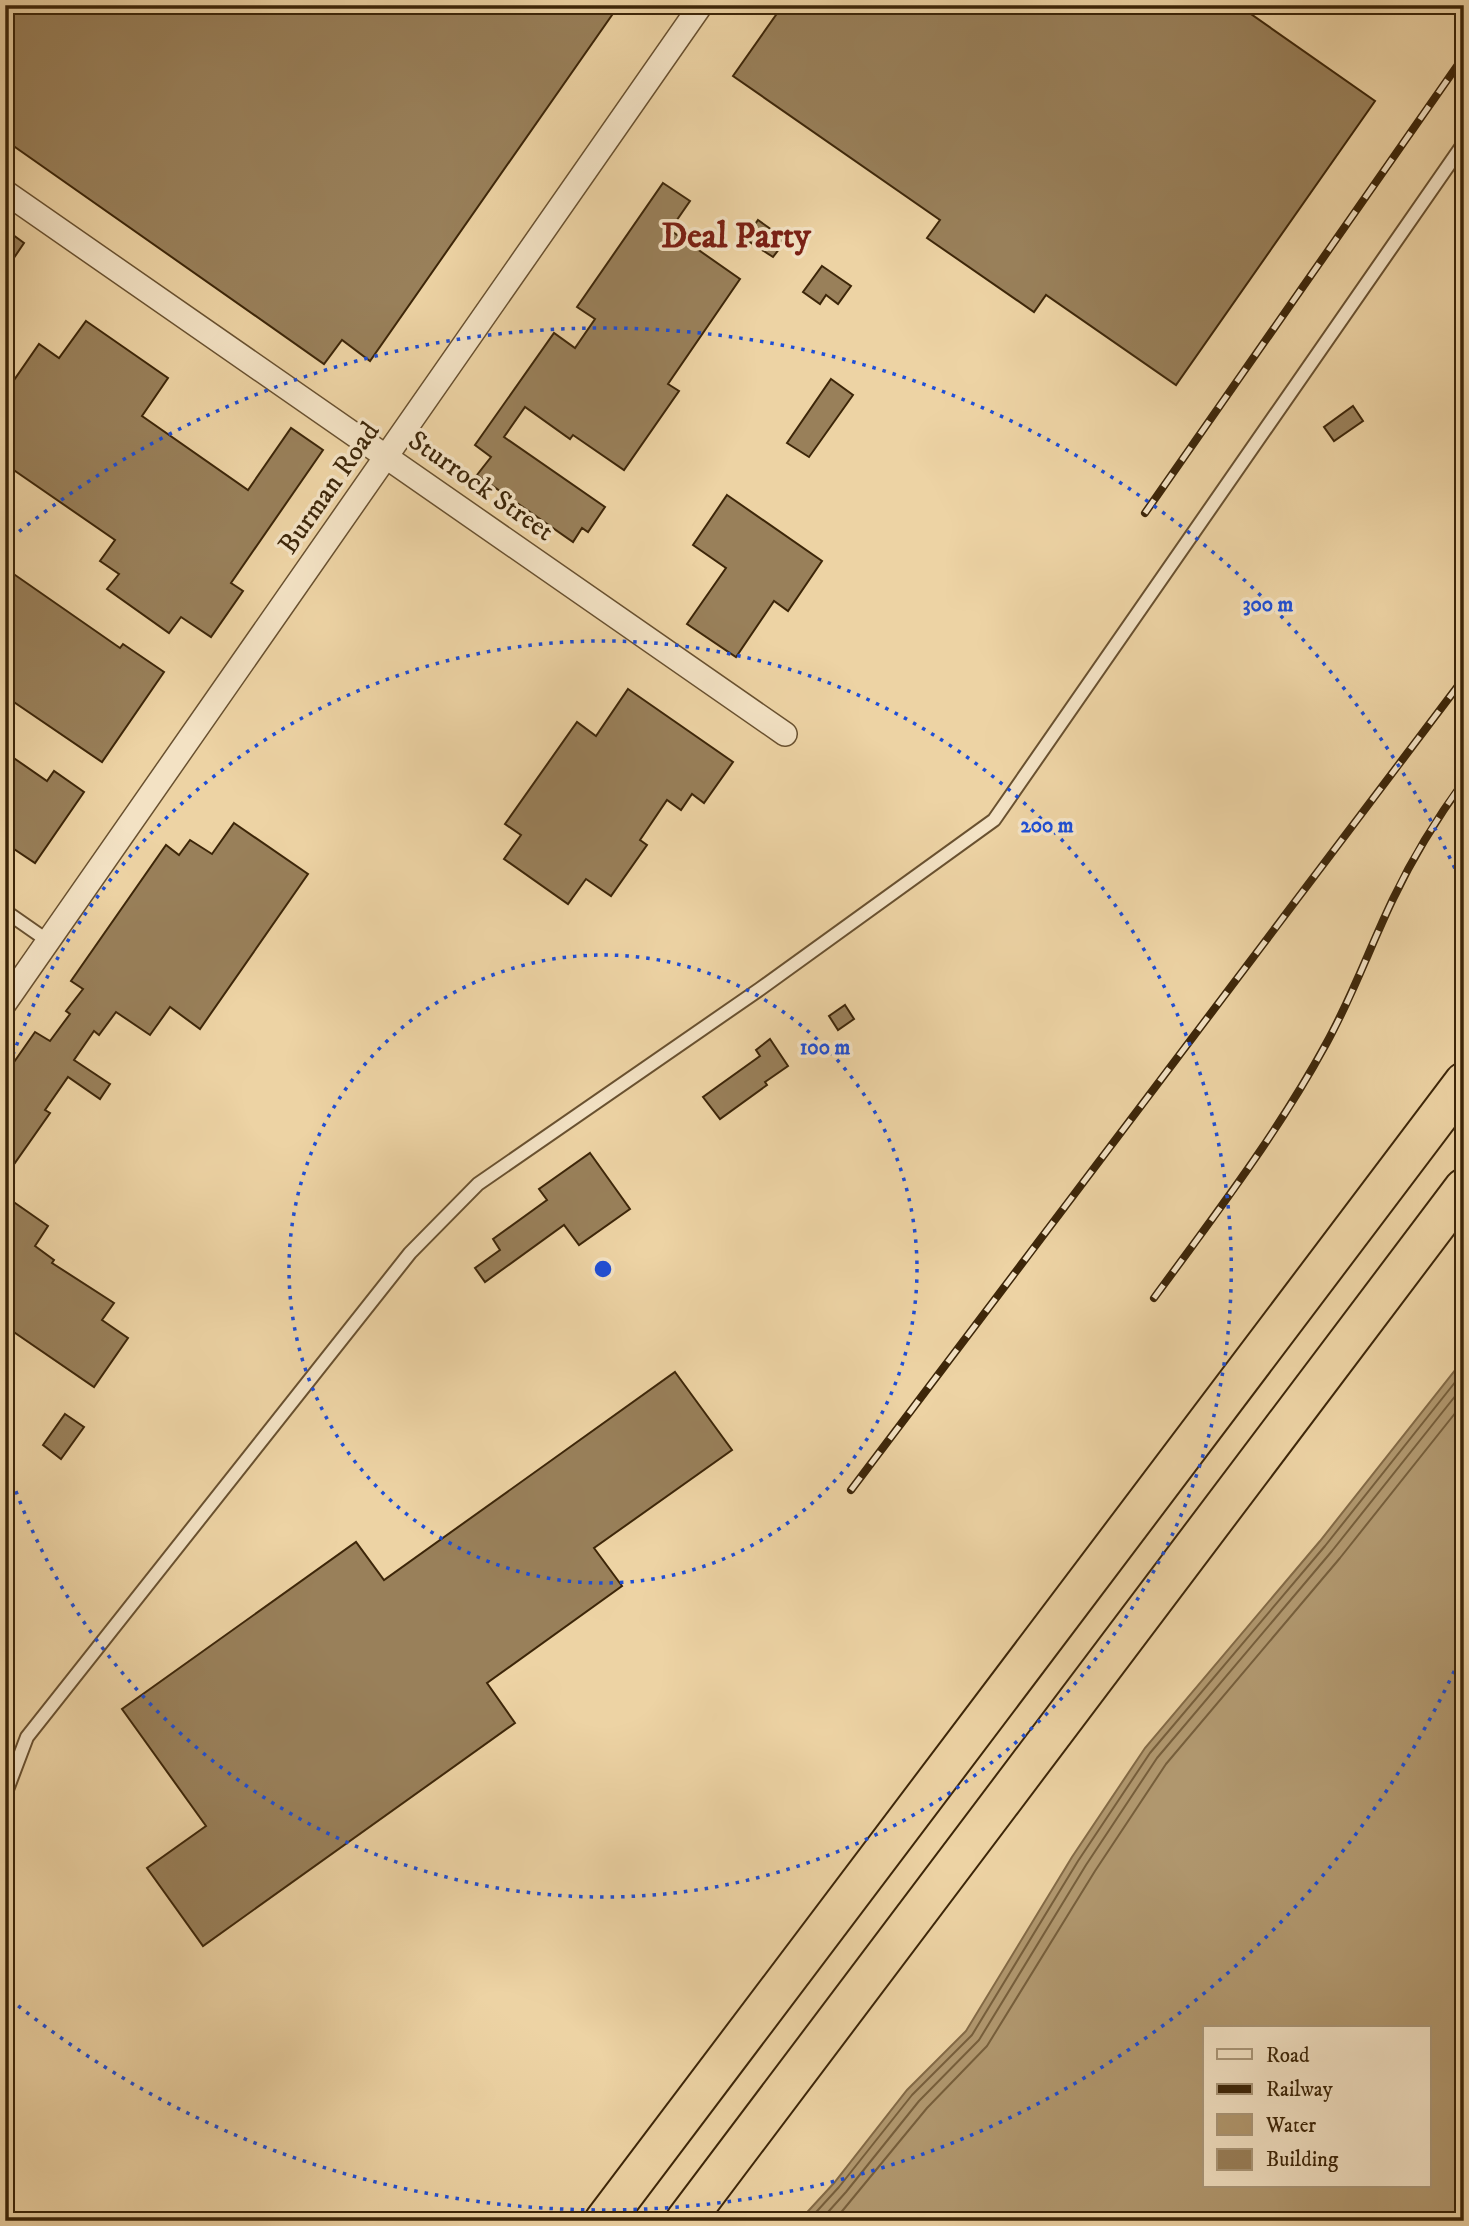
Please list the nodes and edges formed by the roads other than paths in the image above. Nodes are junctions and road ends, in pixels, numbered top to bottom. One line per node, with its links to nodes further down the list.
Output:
1 (701, 5): 4 (street, Burman Road)
2 (1464, 143): 11 (lane)
3 (5, 192): 4 (street, Sturrock Street)
4 (387, 457): 5 (street, Sturrock Street); 7 (street, Burman Road)
5 (785, 734)
6 (5, 911): 7 (lane)
7 (48, 941): 8 (street, Burman Road)
8 (5, 1003)
9 (1464, 1082): 12 (highway)
10 (1464, 1188): 13 (highway)
11 (5, 1795)
12 (604, 2221)
13 (685, 2221)

